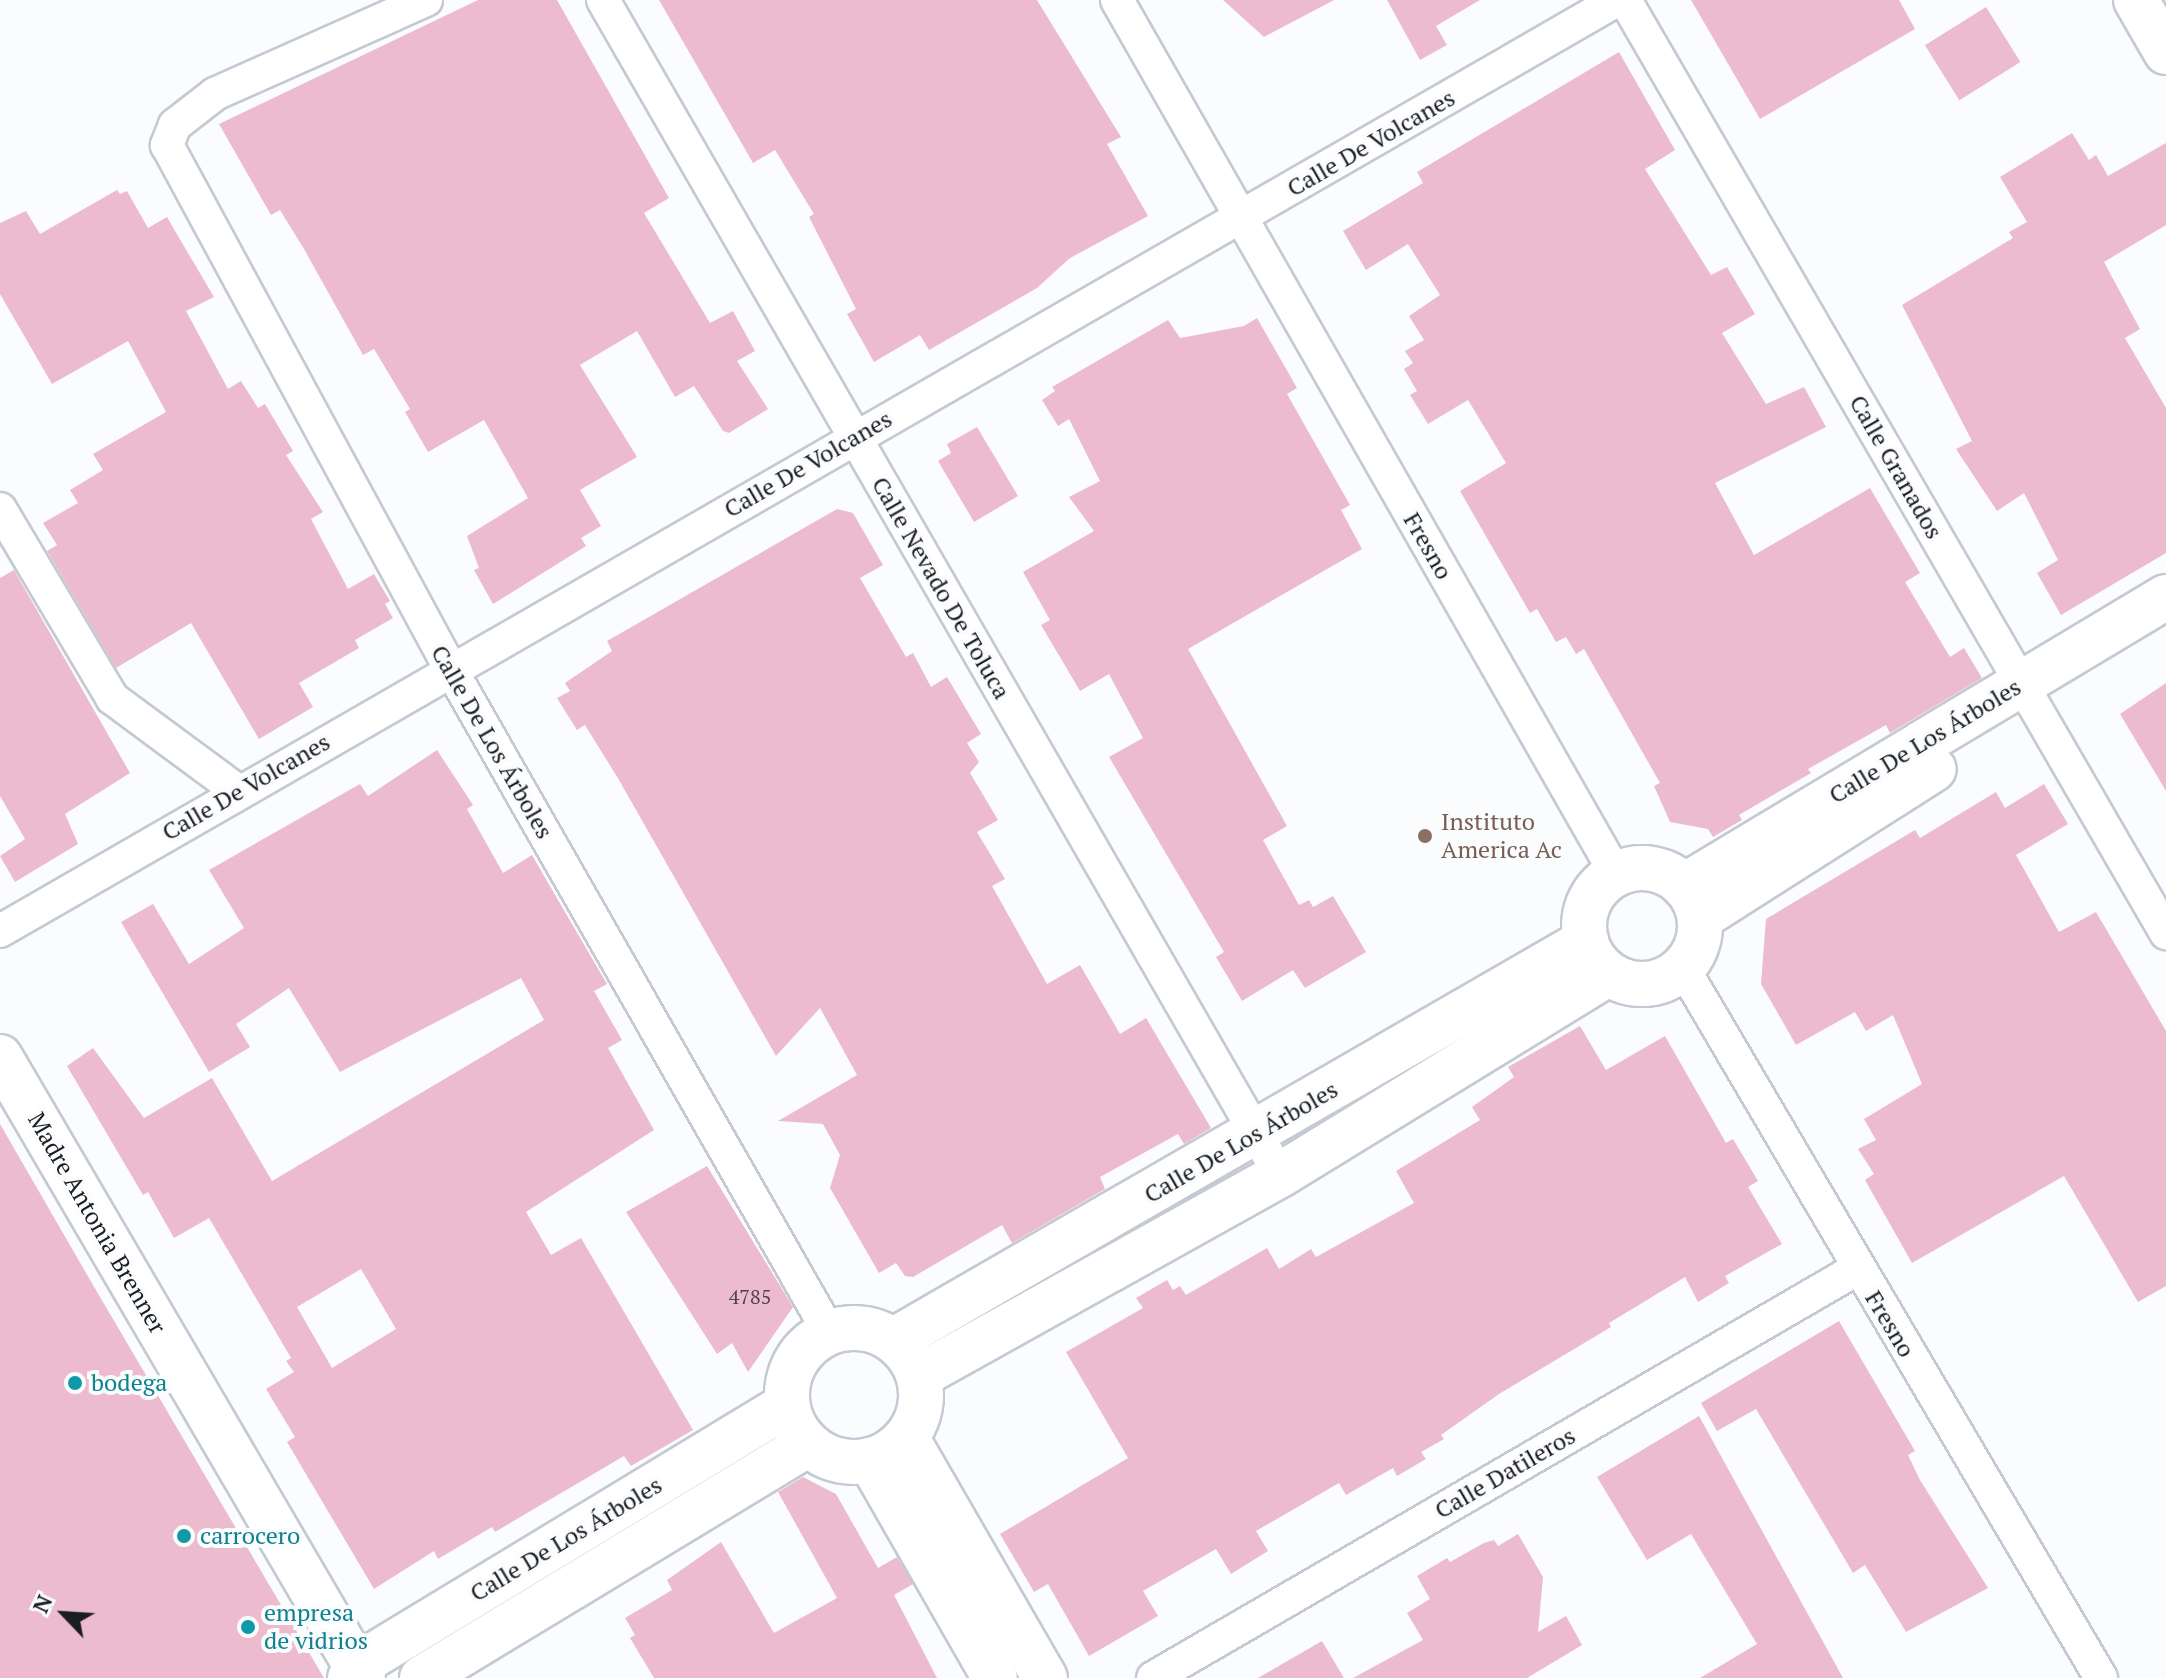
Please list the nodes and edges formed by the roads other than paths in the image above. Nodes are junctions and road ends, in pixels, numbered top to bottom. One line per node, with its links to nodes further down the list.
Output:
1 (426, 0): 13 (street, Calle De Los Árboles)
2 (603, 0): 9 (street, Calle Nevado De Toluca)
3 (1117, 0): 8 (street, Fresno)
4 (1617, 0): 8 (street, Calle De Volcanes)
5 (1625, 0): 14 (street, Calle Granados)
6 (2136, 0): 7 (main road)
7 (2166, 52)
8 (1240, 218): 9 (street, Calle De Volcanes); 16 (street, Fresno)
9 (854, 437): 13 (street, Calle De Volcanes); 23 (street, Calle Nevado De Toluca)
10 (0, 509): 15 (street)
11 (2166, 597): 14 (main road, Calle De Los Árboles)
12 (2166, 631): 14 (main road, Calle De Los Árboles)
13 (450, 668): 15 (street, Calle De Volcanes); 26 (street, Calle De Los Árboles)
14 (2027, 694): 17 (main road, Calle De Los Árboles); 19 (street, Calle Granados)
15 (239, 792): 18 (street, Calle De Volcanes)
16 (1616, 874): 17 (main road); 20 (main road)
17 (1692, 902): 21 (main road)
18 (0, 931)
19 (2166, 933)
20 (1597, 957): 21 (main road); 23 (main road, Calle De Los Árboles); 24 (main road, Calle De Los Árboles)
21 (1683, 968): 25 (street, Fresno)
22 (0, 1057): 33 (main road, Madre Antonia Brenner)
23 (1256, 1133): 24 (street, Calle Nevado De Toluca); 27 (main road, Calle De Los Árboles)
24 (1280, 1175): 28 (main road, Calle De Los Árboles)
25 (1857, 1269): 37 (street, Calle Datileros); 38 (street, Fresno)
26 (829, 1332): 27 (main road); 29 (main road)
27 (894, 1340): 28 (main road)
28 (919, 1376): 30 (main road)
29 (787, 1405): 31 (main road); 33 (main road, Calle De Los Árboles)
30 (907, 1439): 32 (main road); 36 (main road)
31 (808, 1444): 32 (main road); 34 (main road, Calle De Los Árboles)
32 (870, 1460): 35 (main road)
33 (356, 1674)
34 (422, 1678)
35 (995, 1678)
36 (1045, 1678)
37 (1153, 1678)
38 (2101, 1678)

